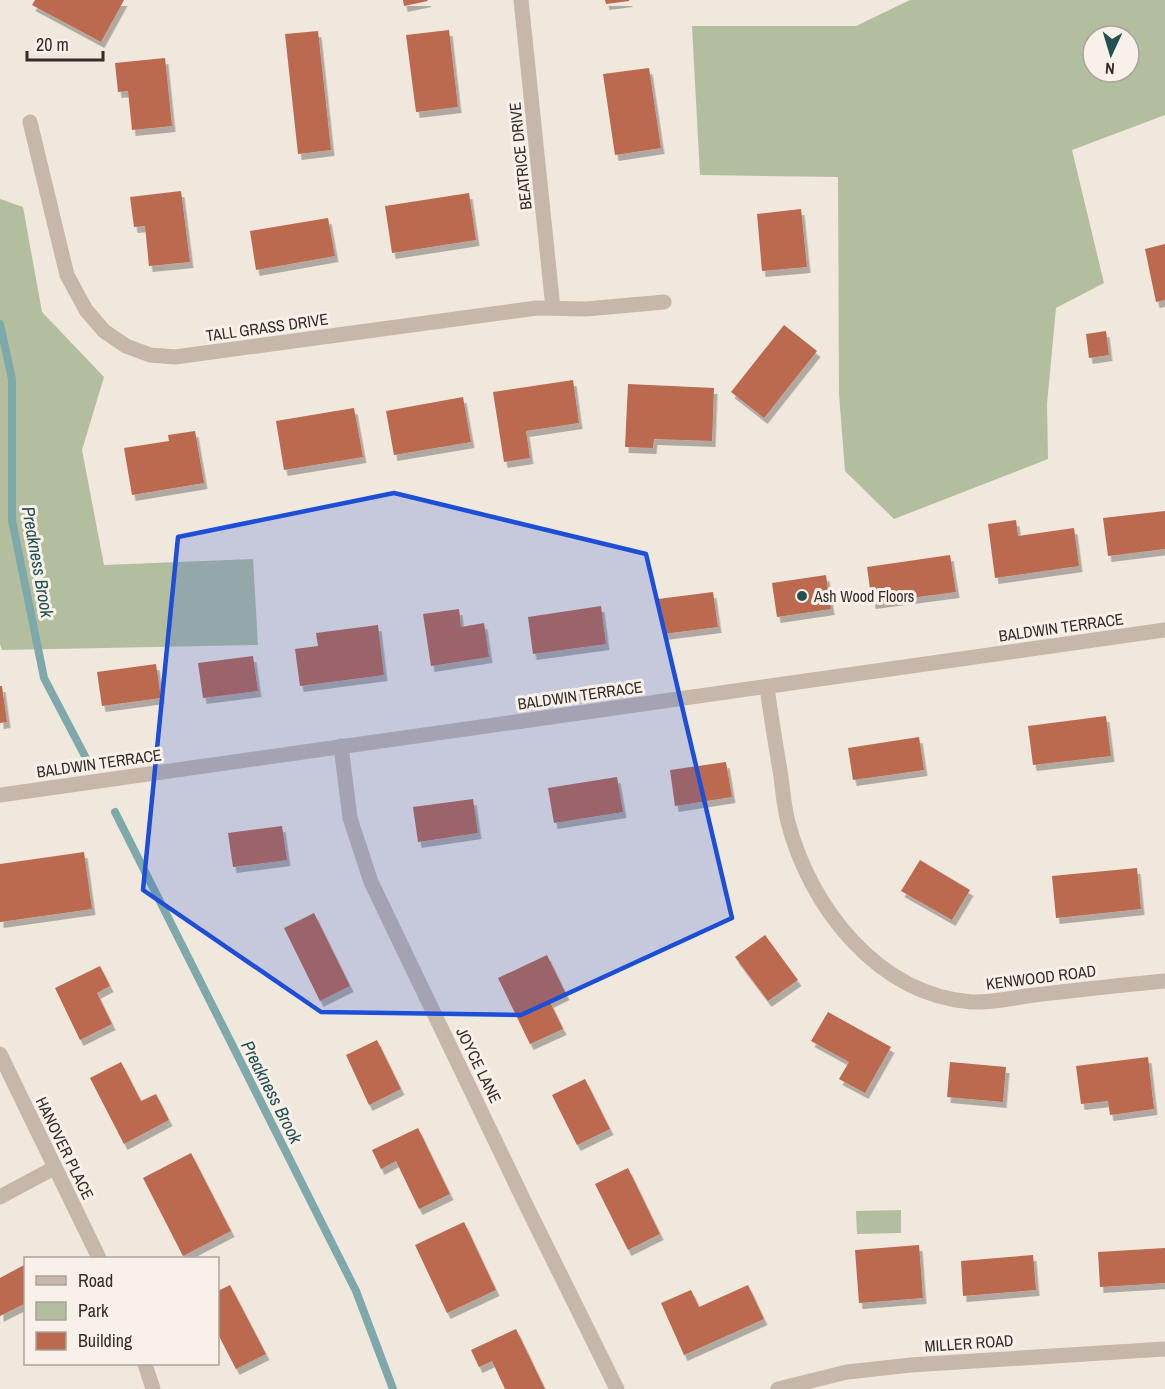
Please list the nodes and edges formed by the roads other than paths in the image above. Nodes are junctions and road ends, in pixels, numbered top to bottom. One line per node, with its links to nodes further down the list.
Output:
1 (521, 0): 4 (street, BEATRICE DRIVE)
2 (30, 122): 4 (street, TALL GRASS DRIVE)
3 (664, 302): 4 (street, TALL GRASS DRIVE)
4 (553, 309)
5 (1165, 630): 6 (street, BALDWIN TERRACE)
6 (767, 687): 7 (street, BALDWIN TERRACE); 9 (street, KENWOOD ROAD)
7 (340, 746): 8 (street, BALDWIN TERRACE); 17 (street, JOYCE LANE)
8 (0, 795)
9 (1165, 981)
10 (0, 1054): 11 (street, HANOVER PLACE)
11 (54, 1168): 12 (street); 13 (street, HANOVER PLACE)
12 (0, 1197)
13 (98, 1257)
14 (1165, 1349): 18 (street, MILLER ROAD)
15 (145, 1365): 16 (street)
16 (153, 1389)
17 (617, 1389)
18 (778, 1389)

